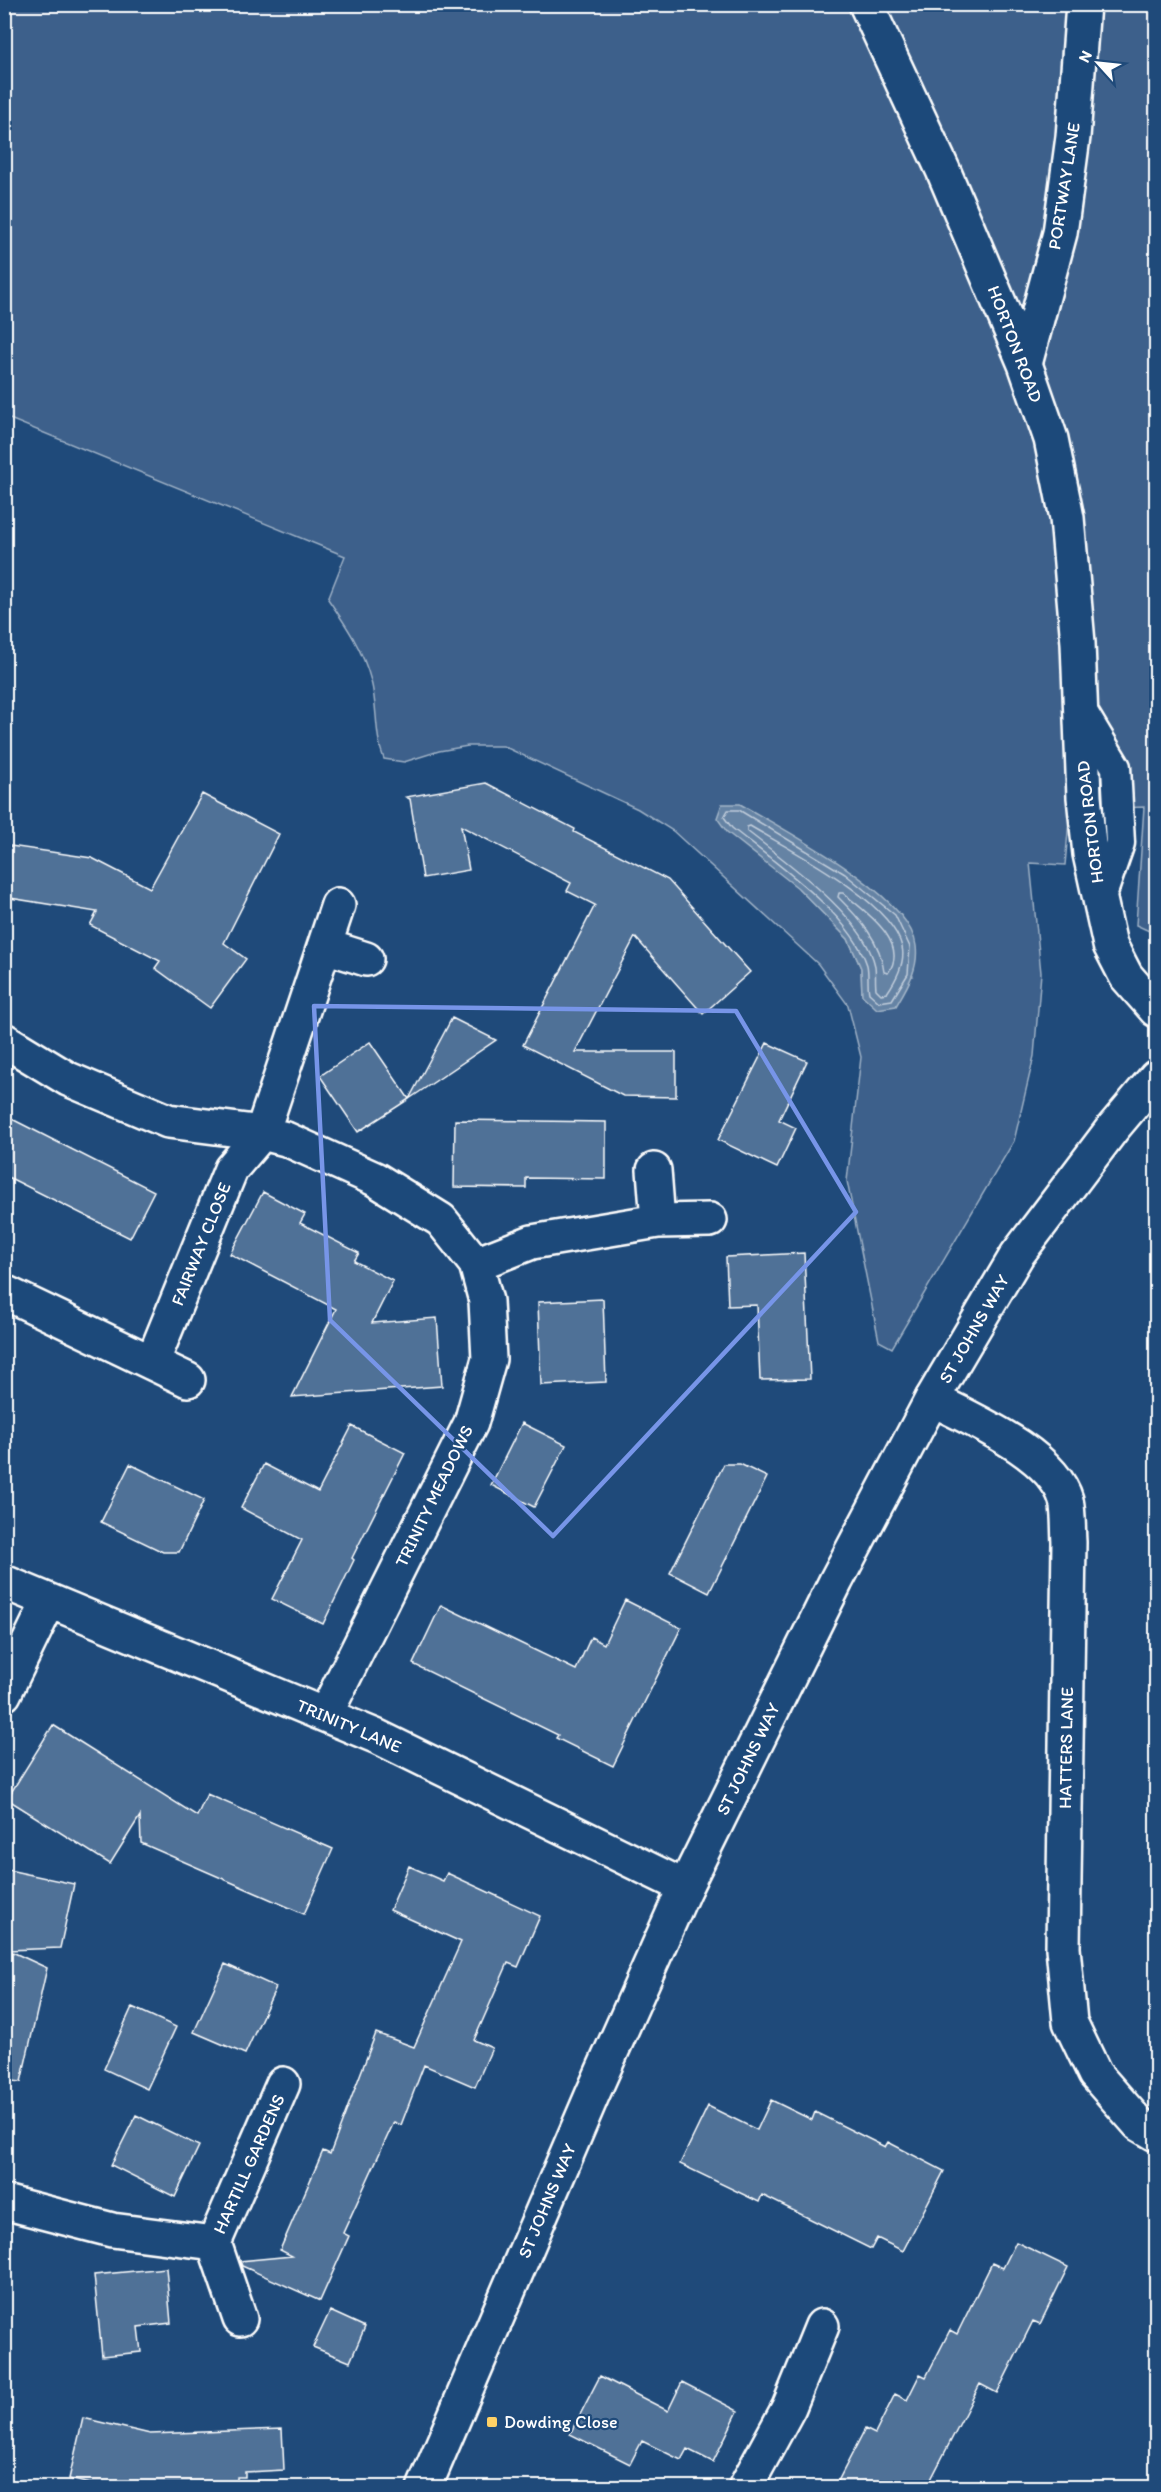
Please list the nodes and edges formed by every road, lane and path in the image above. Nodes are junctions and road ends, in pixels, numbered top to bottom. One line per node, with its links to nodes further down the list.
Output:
1 (866, 4): 3 (street, HORTON ROAD)
2 (1083, 4): 3 (street, PORTWAY LANE)
3 (1025, 364): 7 (street, HORTON ROAD)
4 (338, 905): 5 (street)
5 (325, 946): 6 (street); 10 (street)
6 (366, 959)
7 (1156, 1010)
8 (4, 1040): 10 (street, TRINITY MEADOWS)
9 (1156, 1077): 18 (street, ST JOHNS WAY)
10 (261, 1133): 14 (street, TRINITY MEADOWS); 16 (street, FAIRWAY CLOSE)
11 (654, 1170): 13 (street)
12 (710, 1220): 13 (street)
13 (658, 1221): 14 (street)
14 (476, 1264): 22 (street, TRINITY MEADOWS)
15 (4, 1292): 16 (street)
16 (152, 1363): 17 (street)
17 (188, 1380)
18 (932, 1399): 23 (street, ST JOHNS WAY); 25 (street, HATTERS LANE)
19 (4, 1582): 20 (street, TRINITY LANE)
20 (49, 1601): 21 (street); 22 (street, TRINITY LANE)
21 (4, 1694)
22 (325, 1715): 23 (street, TRINITY LANE)
23 (686, 1887): 30 (street, ST JOHNS WAY)
24 (283, 2084): 27 (street, HARTILL GARDENS)
25 (1156, 2134)
26 (4, 2202): 27 (street, HARTILL GARDENS)
27 (214, 2243): 28 (street, HARTILL GARDENS)
28 (240, 2319)
29 (822, 2326): 31 (street)
30 (424, 2487)
31 (745, 2487)

